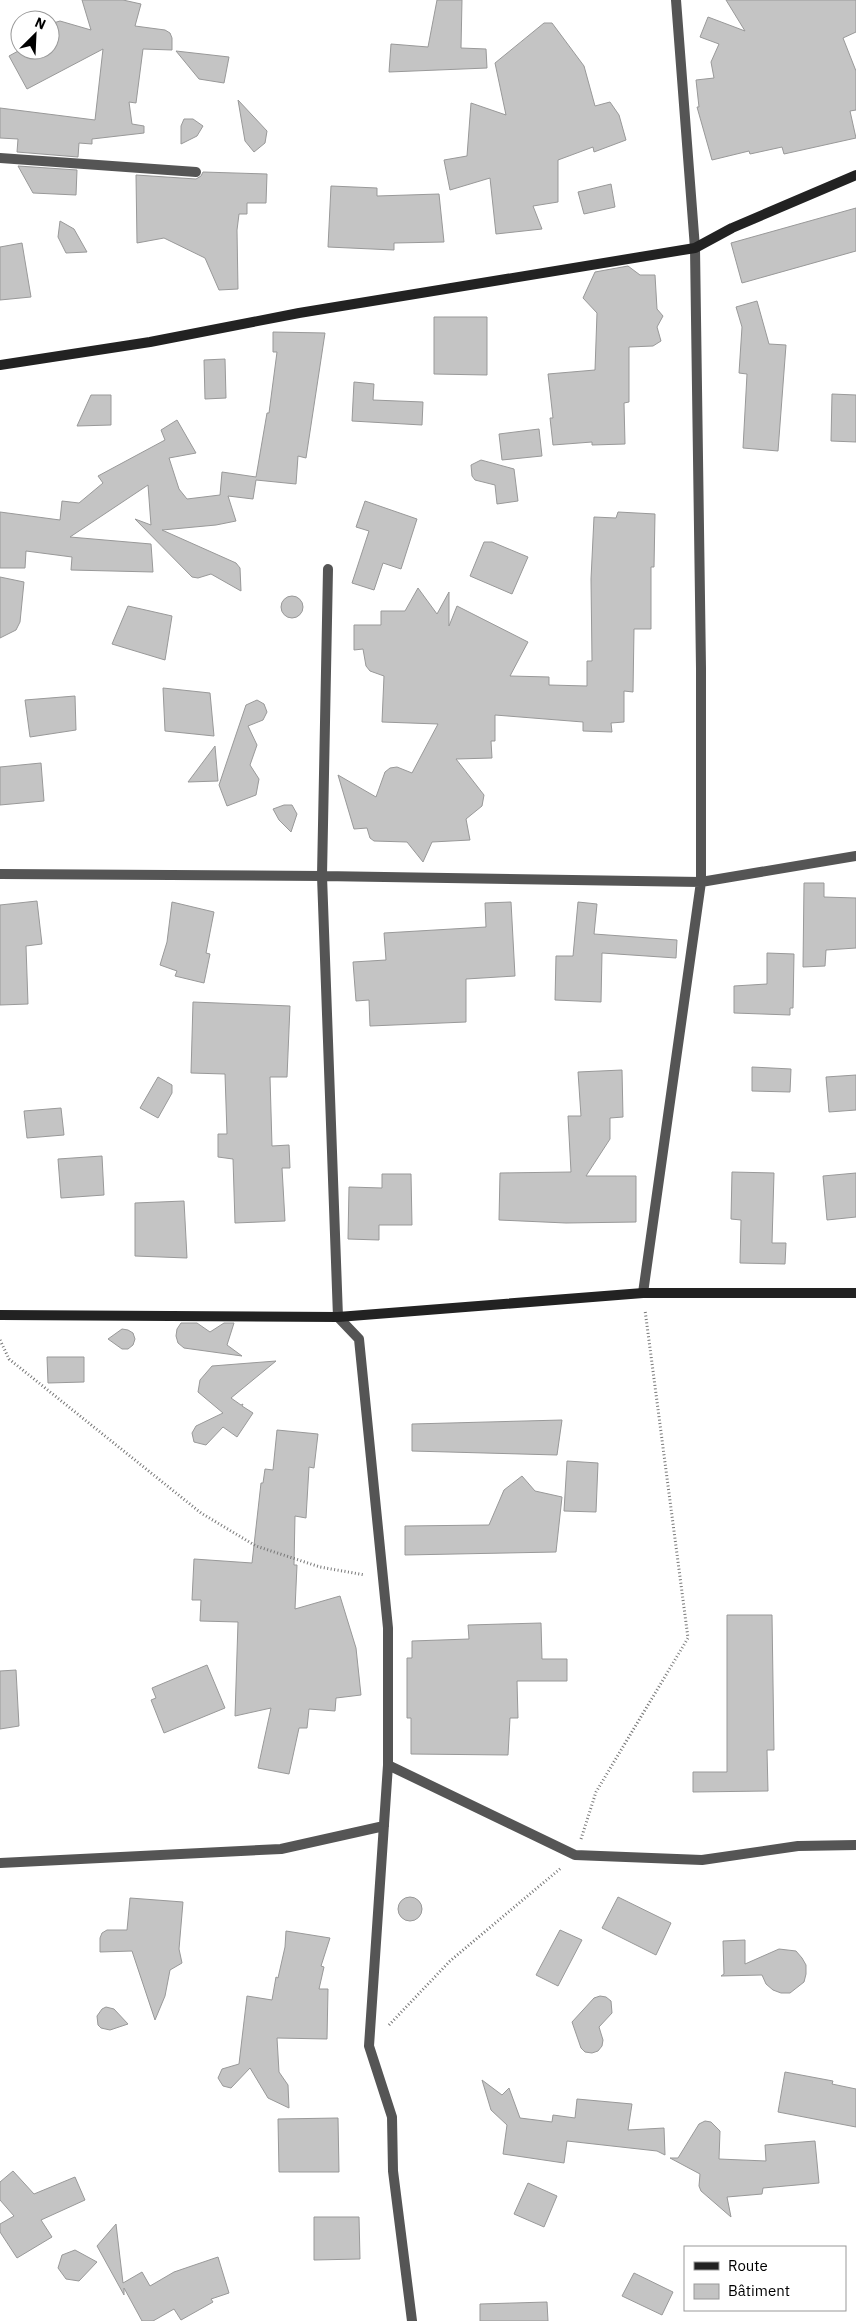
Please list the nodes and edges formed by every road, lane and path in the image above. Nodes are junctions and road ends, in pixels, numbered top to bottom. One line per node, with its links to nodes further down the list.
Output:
1 (676, 0): 5 (street)
2 (0, 158): 3 (street)
3 (196, 172)
4 (856, 175): 5 (main road)
5 (695, 248): 6 (main road); 11 (street)
6 (0, 365)
7 (328, 569): 10 (street)
8 (856, 856): 11 (street)
9 (0, 874): 10 (street)
10 (322, 876): 11 (street); 15 (street)
11 (701, 882): 12 (street)
12 (643, 1293): 13 (main road); 15 (main road); 21 (path)
13 (856, 1293)
14 (0, 1315): 15 (main road)
15 (338, 1317): 17 (street)
16 (0, 1340): 17 (path)
17 (383, 1578): 18 (street)
18 (388, 1766): 19 (street); 21 (street)
19 (384, 1826): 22 (street); 23 (street)
20 (856, 1845): 21 (street)
21 (575, 1856): 23 (path)
22 (0, 1863)
23 (369, 2046): 24 (street)
24 (412, 2321)

